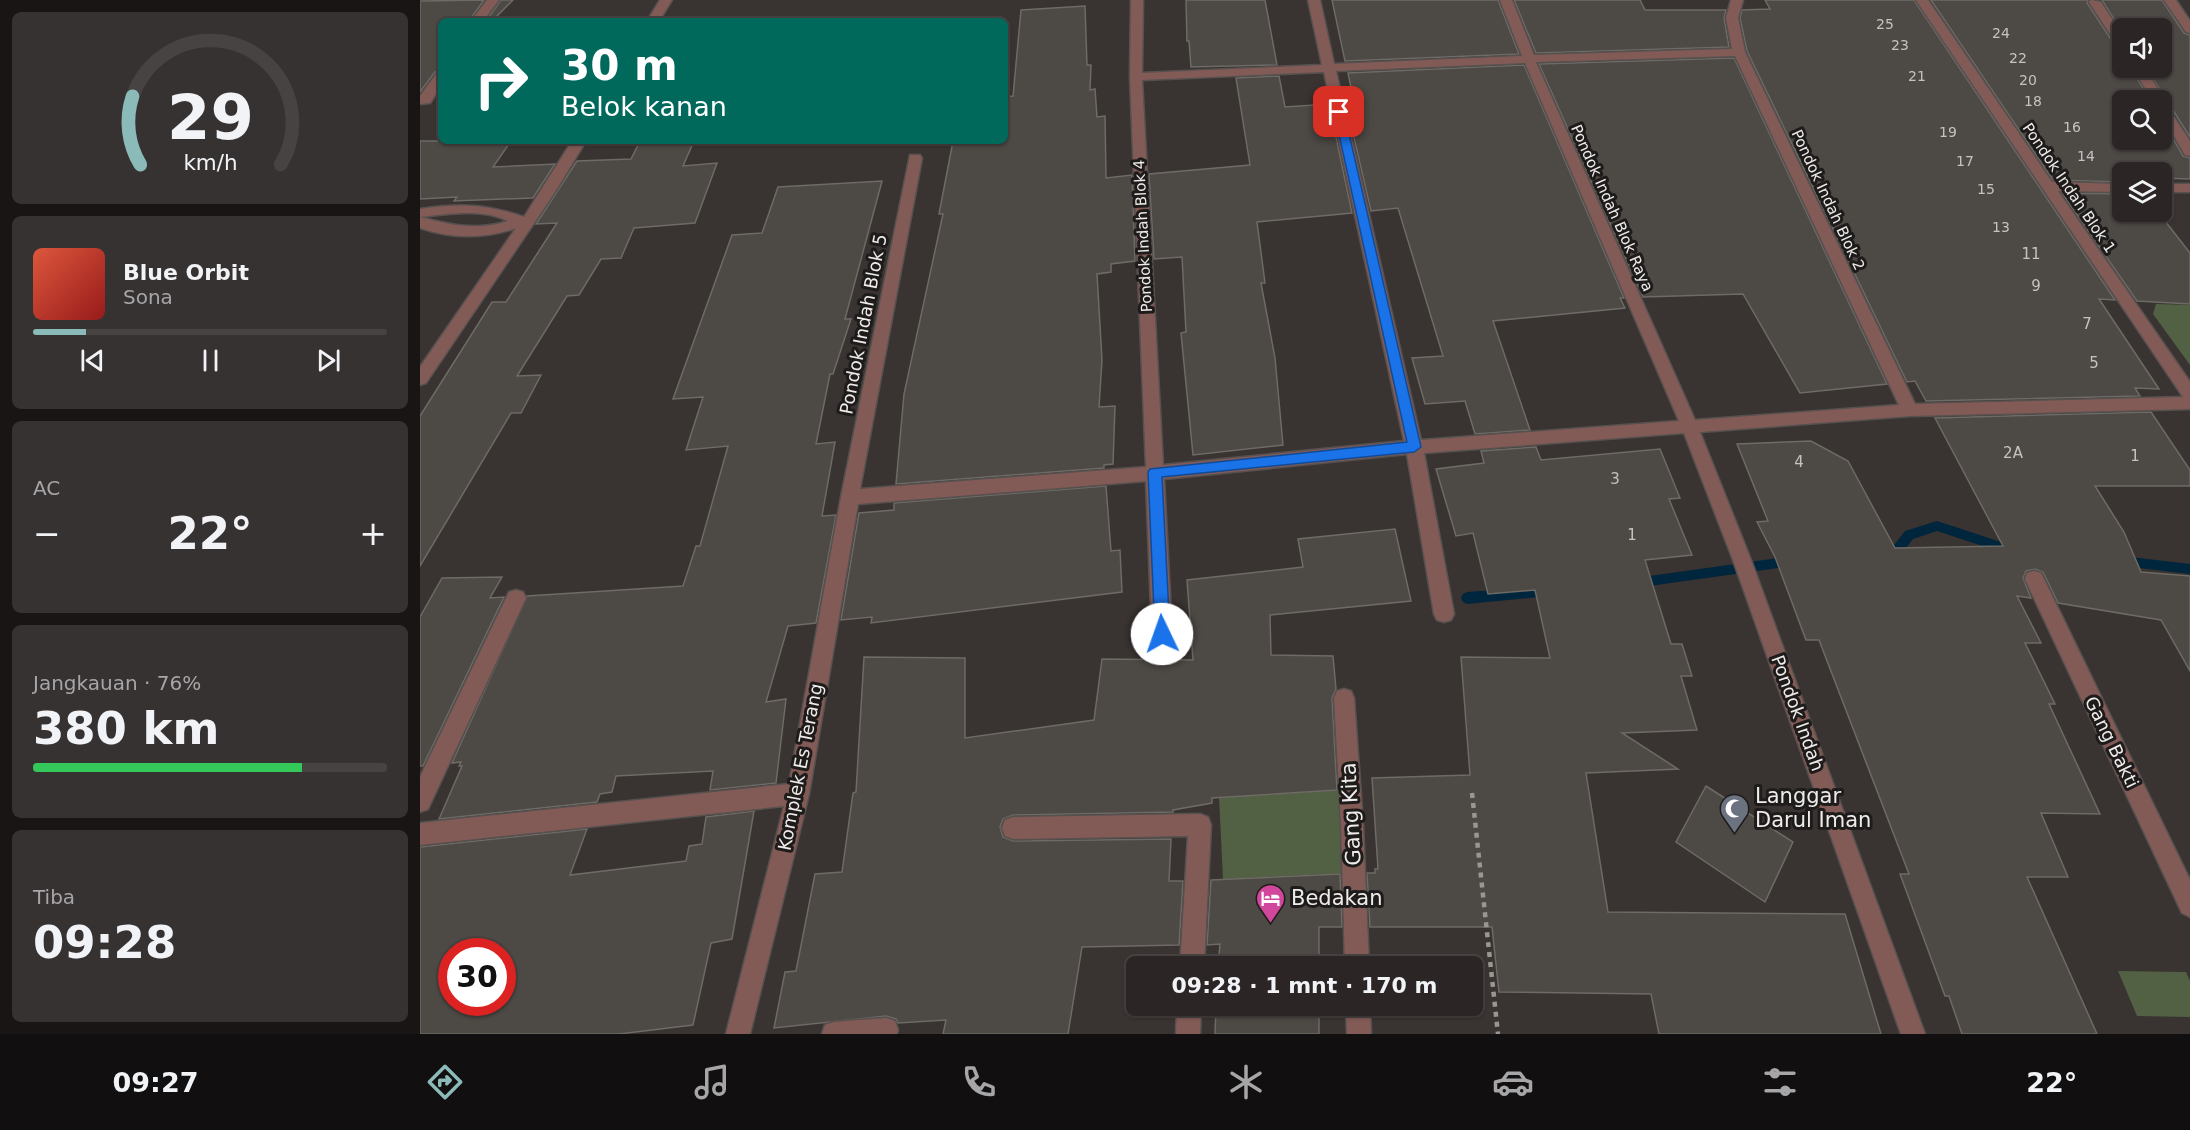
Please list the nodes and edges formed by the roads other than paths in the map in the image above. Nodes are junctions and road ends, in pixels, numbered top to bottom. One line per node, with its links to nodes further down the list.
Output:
1 (493, 0): 10 (street)
2 (666, 0): 11 (street)
3 (1137, 0): 17 (street, Pondok Indah Blok 4)
4 (1314, 0): 16 (street)
5 (1506, 0): 15 (street, Pondok Indah Blok Raya)
6 (1737, 0): 14 (street, Pondok Indah Blok 2)
7 (1922, 0): 24 (street, Pondok Indah Blok 1)
8 (2170, 0): 12 (street)
9 (2095, 2): 13 (street)
10 (479, 18)
11 (655, 18)
12 (2189, 27)
13 (2112, 28)
14 (1739, 52): 15 (street); 34 (street, Pondok Indah Blok 2)
15 (1529, 59): 16 (street); 35 (street, Pondok Indah Blok Raya)
16 (1329, 68): 17 (street); 36 (street)
17 (1136, 77): 37 (street, Pondok Indah Blok 4)
18 (438, 81): 19 (street)
19 (420, 100)
20 (2172, 122): 22 (street)
21 (577, 144): 29 (street)
22 (2190, 152)
23 (915, 158): 38 (street, Pondok Indah Blok 5)
24 (2048, 186): 25 (street); 32 (street, Pondok Indah Blok 1)
25 (2112, 188)
26 (2172, 189): 27 (street)
27 (2190, 189)
28 (420, 213): 29 (street)
29 (523, 221): 30 (street); 31 (street)
30 (420, 222)
31 (420, 379)
32 (2190, 395)
33 (2190, 403): 34 (street)
34 (1910, 410): 35 (street)
35 (1690, 427): 36 (street); 58 (street, Pondok Indah)
36 (1414, 447): 37 (street); 41 (street)
37 (1155, 472): 38 (street); 42 (street, Pondok Indah Blok 4)
38 (850, 497): 44 (street, Komplek Es Terang)
39 (2034, 579): 48 (street, Gang Bakti)
40 (516, 598): 45 (street)
41 (1444, 614)
42 (1162, 634)
43 (1344, 698): 50 (street, Gang Kita)
44 (798, 794): 47 (street); 54 (street, Komplek Es Terang)
45 (420, 801)
46 (1013, 828): 49 (street)
47 (420, 834)
48 (2190, 905)
49 (1193, 956)
50 (1357, 956)
51 (1189, 1016): 56 (street)
52 (1358, 1016): 57 (street)
53 (886, 1030): 55 (street)
54 (738, 1034)
55 (834, 1034)
56 (1188, 1034)
57 (1359, 1034)
58 (1913, 1034)

